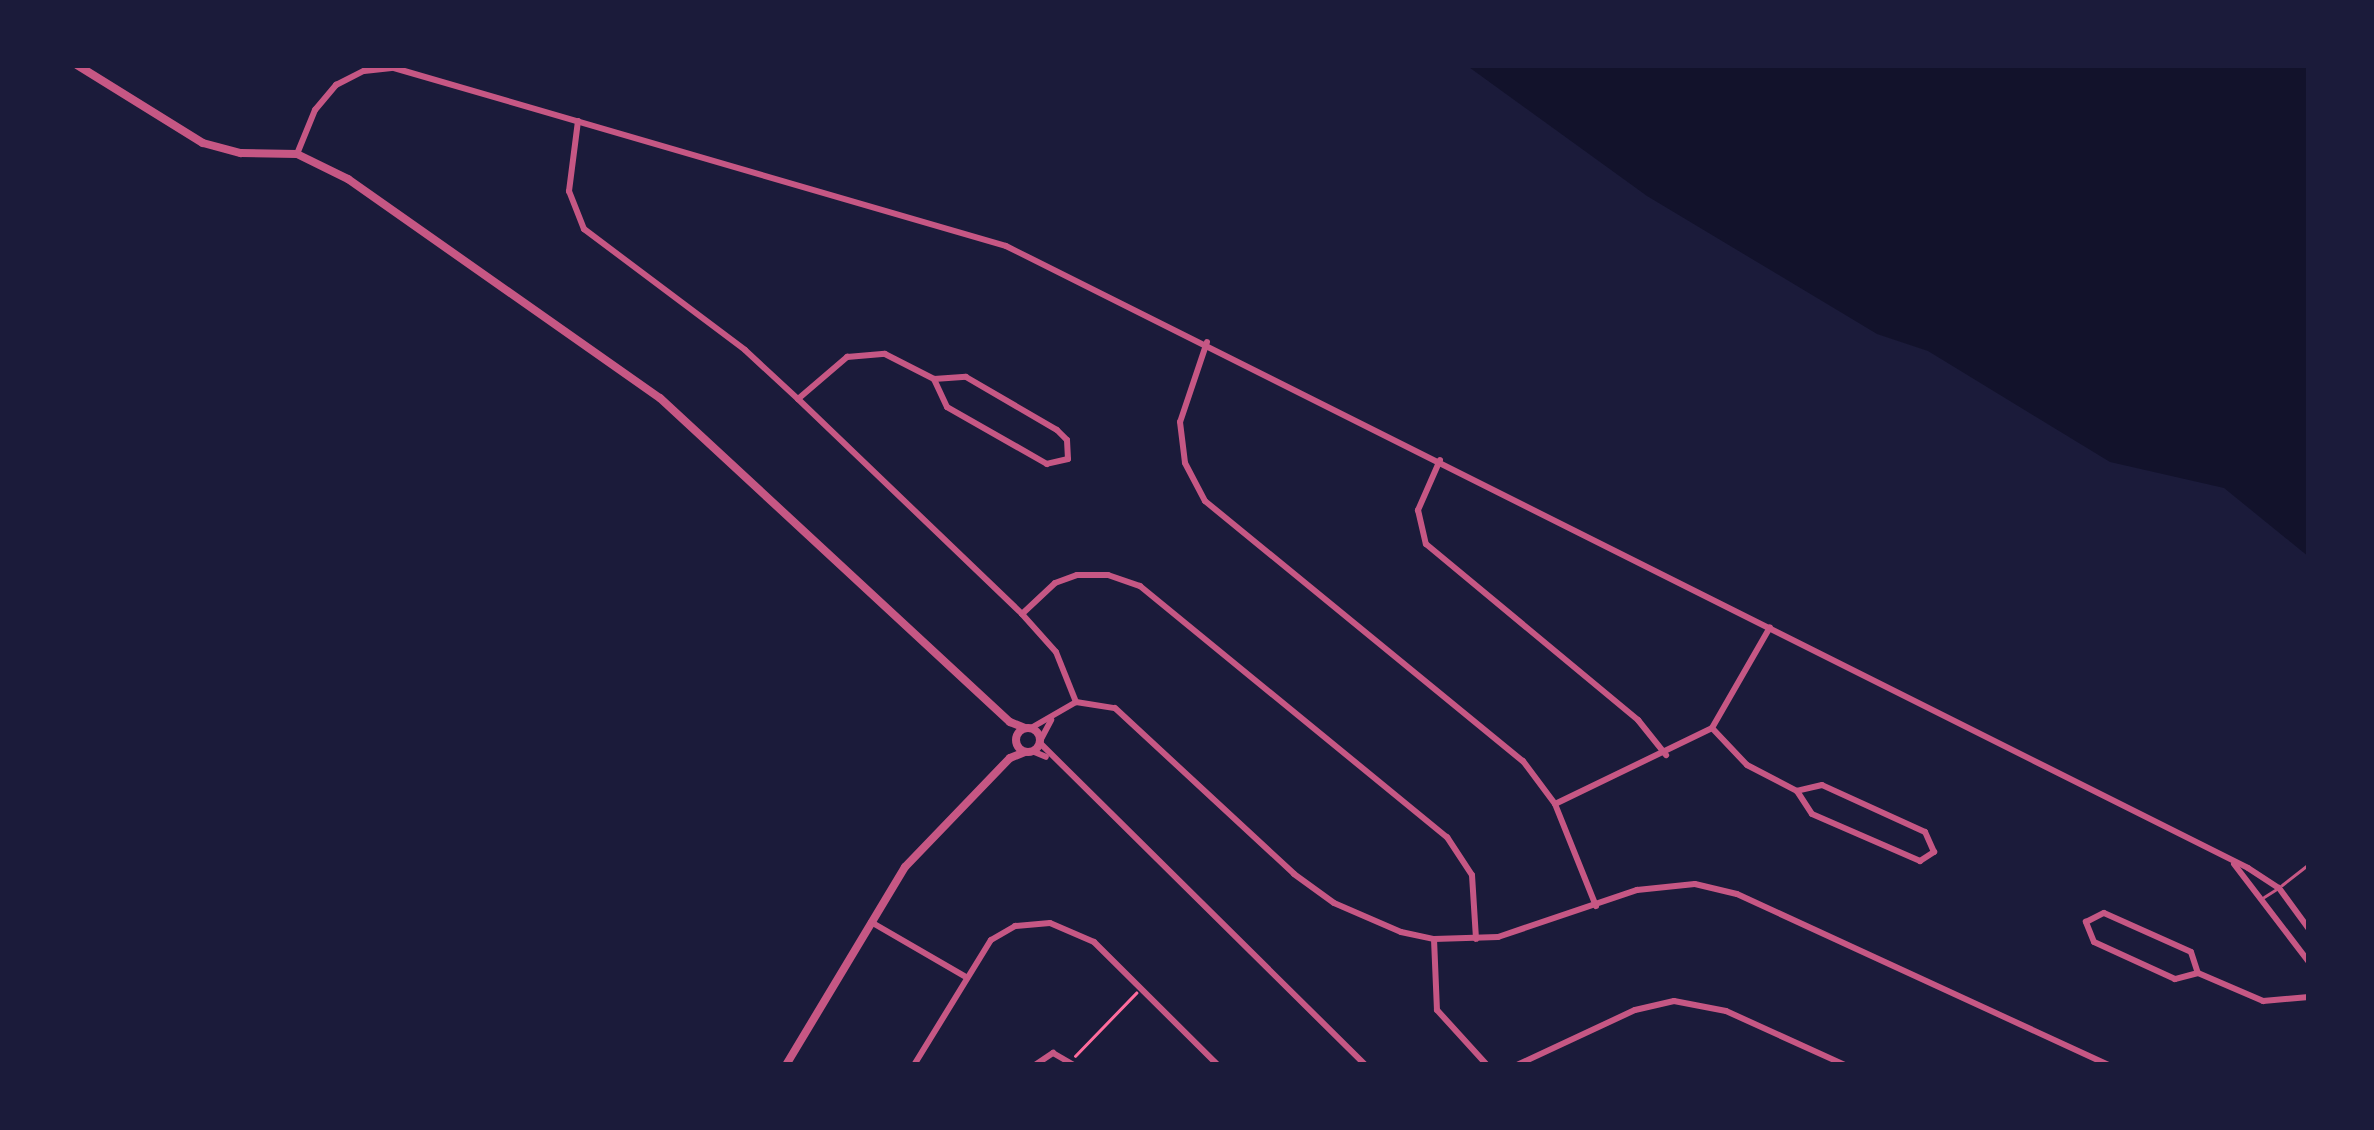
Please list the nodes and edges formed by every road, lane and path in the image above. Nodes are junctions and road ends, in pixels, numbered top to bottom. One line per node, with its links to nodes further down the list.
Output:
1 (77, 65): 3 (street)
2 (578, 121): 3 (street); 4 (street); 6 (street)
3 (298, 154): 12 (street)
4 (1207, 342): 7 (street); 22 (street)
5 (934, 379): 5 (street); 6 (street)
6 (798, 399): 8 (street)
7 (1440, 460): 9 (street); 18 (street)
8 (1022, 614): 10 (street); 31 (street)
9 (1770, 627): 14 (street); 23 (street)
10 (1076, 702): 11 (street); 30 (street)
11 (1052, 719): 13 (street); 16 (street)
12 (1010, 722): 13 (street); 15 (street)
13 (1028, 728): 15 (street); 16 (street)
14 (1712, 728): 18 (street); 21 (street)
15 (1016, 739): 17 (street); 20 (street)
16 (1040, 742): 17 (street); 19 (street)
17 (1028, 752): 19 (street); 20 (street)
18 (1666, 755): 22 (street)
19 (1047, 757): 42 (street)
20 (1010, 758): 28 (street)
21 (1797, 790): 21 (street)
22 (1554, 804): 27 (street)
23 (2231, 860): 25 (street); 26 (street)
24 (2309, 864): 25 (lane)
25 (2279, 888): 26 (lane); 29 (street)
26 (2264, 897): 32 (street)
27 (1596, 906): 31 (street); 46 (street)
28 (870, 921): 34 (street); 38 (street)
29 (2309, 930)
30 (1434, 938): 31 (street); 43 (street)
31 (1476, 939)
32 (2309, 962)
33 (2198, 973): 33 (street); 36 (street)
34 (964, 976): 35 (street); 39 (street)
35 (1142, 988): 37 (path); 41 (street)
36 (2309, 997)
37 (1072, 1063): 40 (street)
38 (786, 1065)
39 (914, 1065)
40 (1034, 1065)
41 (1218, 1065)
42 (1365, 1065)
43 (1486, 1065)
44 (1517, 1065): 45 (street)
45 (1846, 1065)
46 (2108, 1065)

